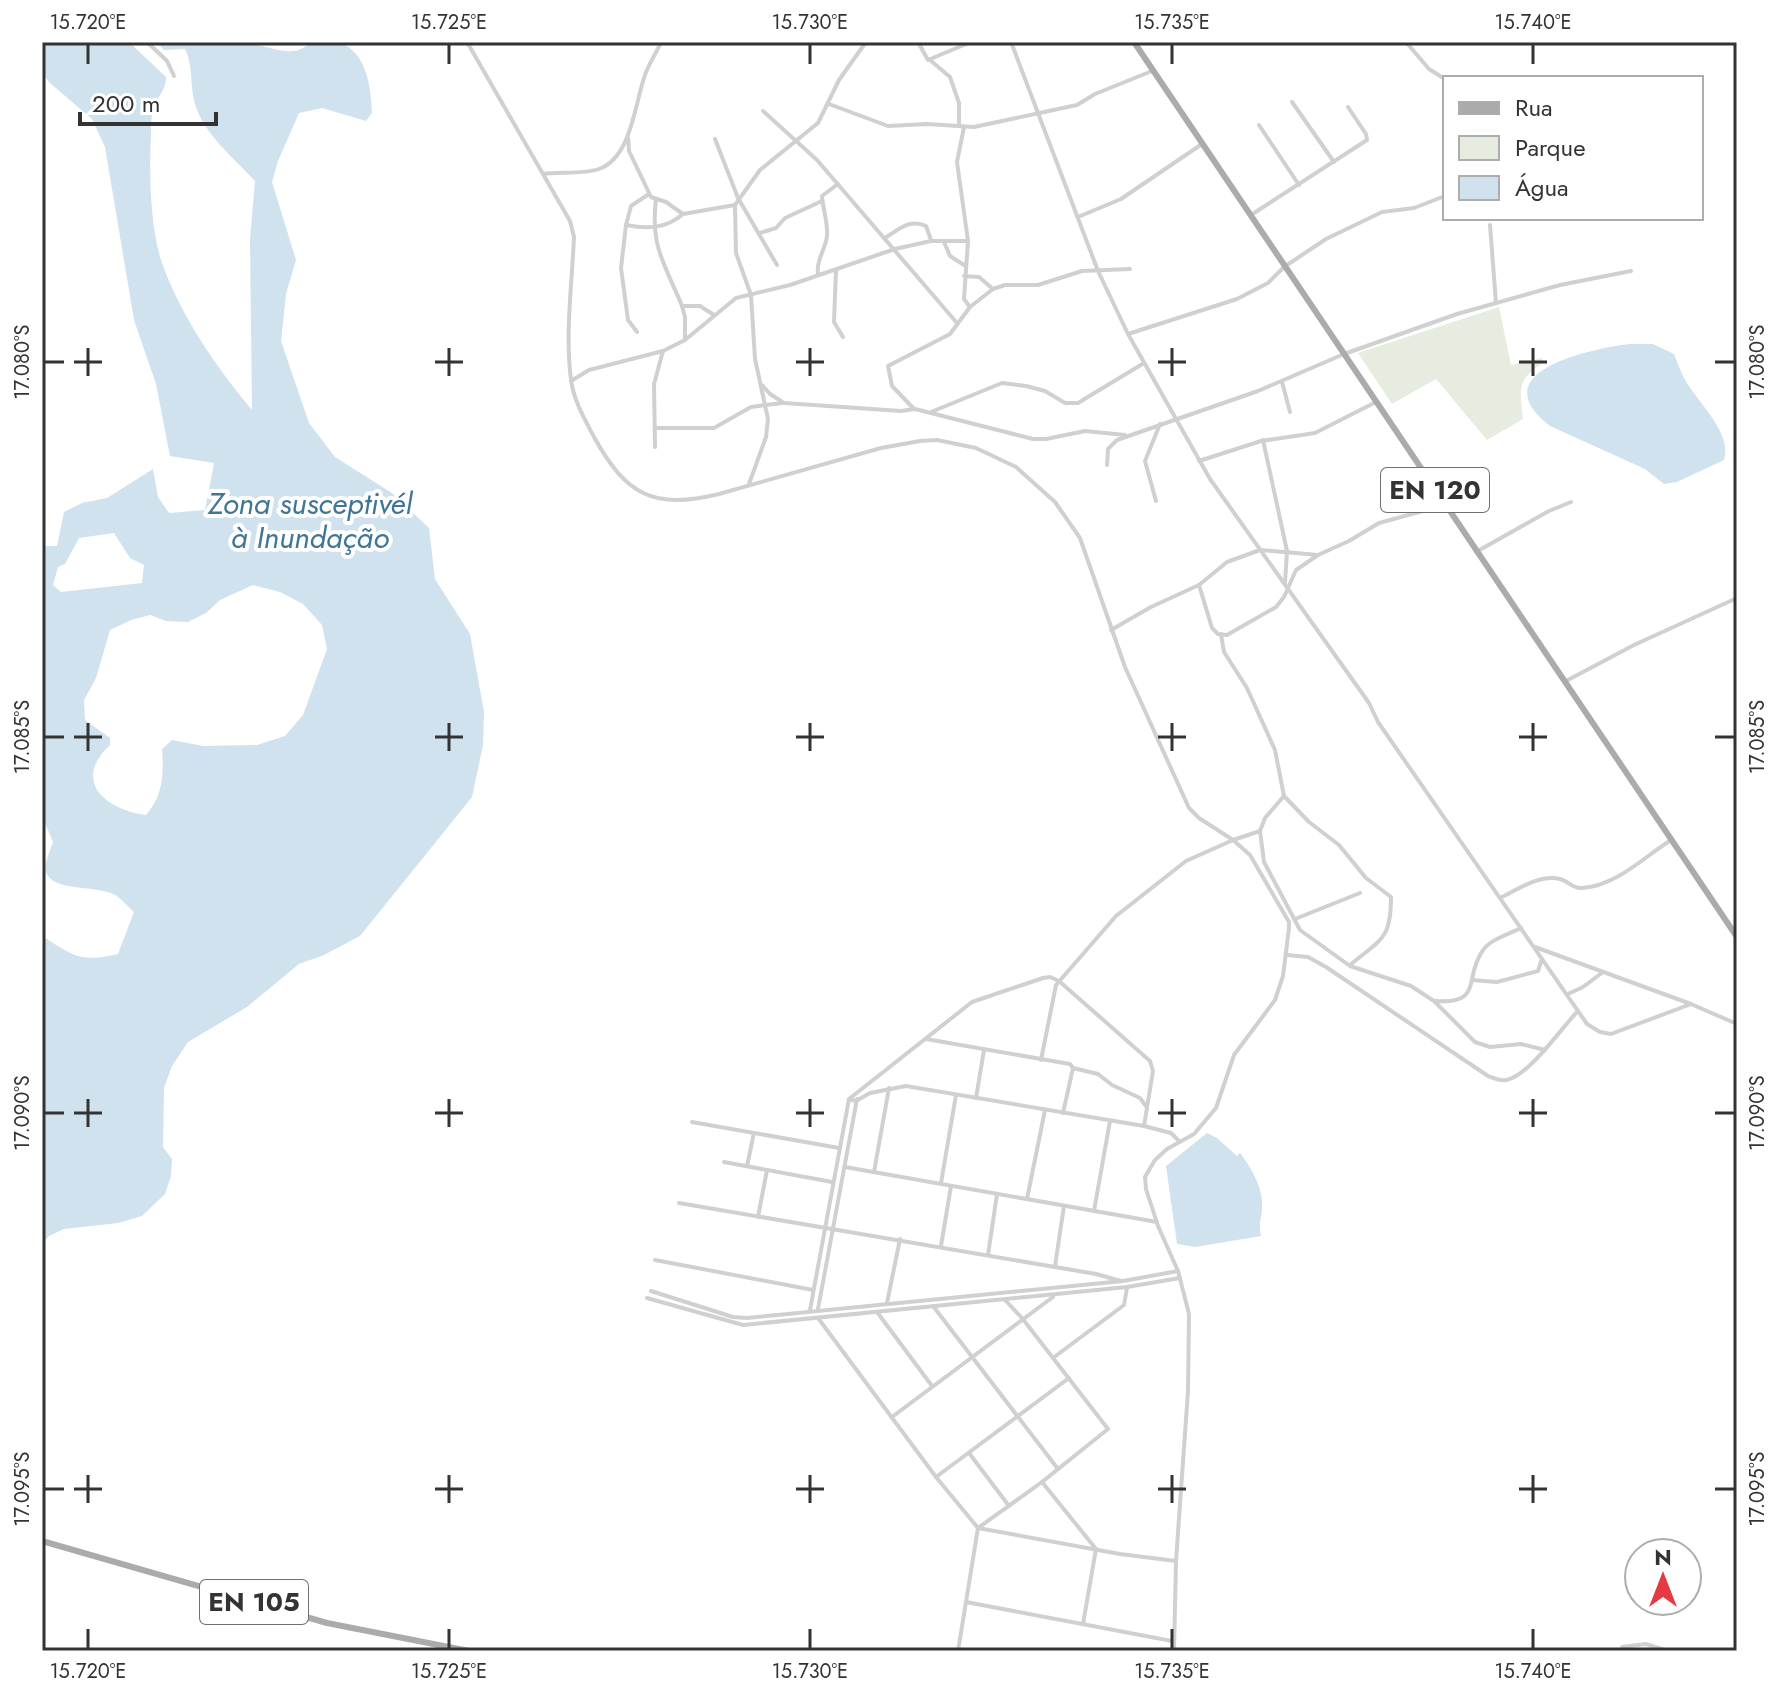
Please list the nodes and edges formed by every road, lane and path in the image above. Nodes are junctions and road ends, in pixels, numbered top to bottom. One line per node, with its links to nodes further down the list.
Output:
1 (147, 42): 12 (street)
2 (467, 42): 26 (street)
3 (661, 42): 21 (street)
4 (866, 42): 15 (street)
5 (918, 42): 10 (street)
6 (971, 42): 10 (street)
7 (1011, 42): 18 (street)
8 (1134, 42): 11 (main road, EN 120)
9 (1406, 42): 13 (street)
10 (930, 60): 20 (street)
11 (1153, 70): 18 (street); 24 (main road, EN 120)
12 (174, 76)
13 (1443, 78)
14 (1292, 102): 25 (street)
15 (829, 104): 20 (street); 23 (street)
16 (1348, 107): 25 (street)
17 (763, 111): 23 (street)
18 (1040, 114): 20 (street); 37 (street)
19 (1259, 125): 28 (street)
20 (962, 126): 44 (street)
21 (627, 136): 26 (street); 29 (street)
22 (715, 139): 31 (street)
23 (796, 141): 27 (street); 31 (street)
24 (1202, 144): 36 (main road, EN 120); 37 (street)
25 (1334, 162): 28 (street)
26 (543, 174): 70 (street)
27 (838, 184): 33 (street); 42 (street)
28 (1299, 185): 36 (street)
29 (649, 194): 32 (street); 38 (street)
30 (1443, 197): 49 (street)
31 (738, 198): 34 (street); 41 (street)
32 (656, 199): 35 (street); 40 (street)
33 (822, 201): 41 (street); 54 (street)
34 (735, 205): 35 (street); 57 (street)
35 (683, 214): 40 (street)
36 (1250, 216): 49 (main road, EN 120)
37 (1078, 217): 52 (street)
38 (626, 225): 40 (street); 63 (street)
39 (1490, 225): 58 (street)
40 (653, 228): 59 (street)
41 (760, 233): 47 (street)
42 (885, 238): 43 (street); 46 (street)
43 (931, 241): 45 (street); 46 (street)
44 (968, 241): 45 (street); 48 (street)
45 (944, 242): 48 (street)
46 (895, 249): 50 (street); 62 (street)
47 (777, 265)
48 (964, 265): 55 (street)
49 (1284, 267): 64 (street); 68 (main road, EN 120)
50 (836, 269): 54 (street); 65 (street)
51 (1130, 269): 52 (street)
52 (1098, 271): 56 (street); 64 (street)
53 (1631, 271): 58 (street)
54 (818, 275): 57 (street)
55 (964, 276): 56 (street); 60 (street)
56 (993, 289): 60 (street)
57 (751, 295): 61 (street); 72 (street)
58 (1496, 303): 68 (street)
59 (682, 306): 61 (street); 66 (street)
60 (970, 307): 62 (street)
61 (714, 315): 66 (street)
62 (957, 323): 76 (street)
63 (637, 332)
64 (1128, 334): 69 (street)
65 (843, 337)
66 (685, 340): 67 (street)
67 (663, 351): 70 (street); 81 (street)
68 (1344, 354): 71 (street); 73 (main road, EN 120)
69 (1144, 363): 78 (street); 79 (street)
70 (571, 381): 87 (street)
71 (1282, 382): 77 (street); 79 (street)
72 (761, 383): 74 (street); 75 (street)
73 (1376, 402): 83 (street); 90 (main road, EN 120)
74 (784, 403): 75 (street); 76 (street)
75 (766, 404): 81 (street); 87 (street)
76 (915, 409): 78 (street)
77 (1290, 412)
78 (930, 413): 82 (street)
79 (1175, 419): 80 (street); 85 (street)
80 (1160, 424): 82 (street); 88 (street)
81 (655, 428): 84 (street)
82 (1130, 435): 86 (street)
83 (1263, 440): 85 (street); 92 (street)
84 (655, 447)
85 (1199, 461): 91 (street)
86 (1107, 465)
87 (749, 484): 98 (street)
88 (1156, 501)
89 (1571, 502): 93 (street)
90 (1445, 505): 93 (main road, EN 120); 94 (street)
91 (1260, 550): 92 (street); 95 (street); 96 (street)
92 (1287, 551): 94 (street); 96 (street)
93 (1476, 552): 100 (main road, EN 120)
94 (1318, 555): 96 (street)
95 (1199, 585): 98 (street); 99 (street)
96 (1286, 586): 99 (street); 106 (street)
97 (1737, 598): 100 (street)
98 (1111, 630): 103 (street)
99 (1221, 634): 101 (street)
100 (1564, 682): 104 (main road, EN 120)
101 (1284, 796): 102 (street); 113 (street)
102 (1260, 831): 103 (street); 107 (street)
103 (1233, 840): 107 (street); 116 (street)
104 (1671, 840): 106 (street); 109 (main road, EN 120)
105 (1360, 893): 107 (street)
106 (1500, 898): 108 (street)
107 (1292, 920): 111 (street); 113 (street)
108 (1521, 928): 110 (street); 115 (street)
109 (1737, 937)
110 (1535, 947): 112 (street); 114 (street)
111 (1287, 955): 124 (street); 140 (street)
112 (1542, 958): 115 (street); 117 (street)
113 (1350, 966): 118 (street)
114 (1603, 972): 117 (street); 119 (street)
115 (1472, 980): 118 (street)
116 (1059, 981): 122 (street); 125 (street); 133 (street)
117 (1568, 994): 120 (street)
118 (1434, 1001): 124 (street)
119 (1691, 1004): 120 (street); 121 (street)
120 (1578, 1011): 124 (street)
121 (1737, 1024)
122 (926, 1039): 123 (street); 128 (street)
123 (984, 1050): 125 (street); 130 (street)
124 (1545, 1050)
125 (1041, 1060): 126 (street)
126 (1073, 1068): 133 (street); 135 (street)
127 (889, 1088): 129 (street); 132 (street); 146 (street)
128 (857, 1095): 131 (street); 132 (street)
129 (956, 1095): 130 (street); 148 (street)
130 (976, 1098): 134 (street)
131 (849, 1099): 132 (street); 141 (street)
132 (856, 1101): 144 (street)
133 (1147, 1107): 138 (street)
134 (1045, 1110): 135 (street); 151 (street)
135 (1063, 1113): 136 (street)
136 (1110, 1121): 138 (street); 154 (street)
137 (692, 1122): 139 (street)
138 (1144, 1126): 140 (street)
139 (754, 1133): 141 (street); 143 (street)
140 (1180, 1142): 156 (street)
141 (839, 1148): 147 (street)
142 (724, 1162): 143 (street)
143 (747, 1166): 145 (street)
144 (845, 1167): 146 (street); 158 (street)
145 (767, 1170): 147 (street); 155 (street)
146 (874, 1172): 148 (street)
147 (833, 1182): 157 (street)
148 (941, 1184): 149 (street)
149 (951, 1186): 150 (street); 160 (street)
150 (997, 1194): 151 (street); 161 (street)
151 (1027, 1199): 153 (street)
152 (679, 1203): 155 (street)
153 (1064, 1205): 154 (street); 163 (street)
154 (1094, 1211): 156 (street)
155 (758, 1217): 157 (street)
156 (1157, 1222): 164 (street)
157 (825, 1228): 158 (street); 168 (street)
158 (833, 1229): 159 (street); 175 (street)
159 (900, 1239): 160 (street); 173 (street)
160 (941, 1246): 161 (street)
161 (988, 1255): 163 (street)
162 (655, 1260): 168 (street)
163 (1055, 1266): 166 (street)
164 (1178, 1271): 165 (street); 166 (street)
165 (1180, 1278): 167 (street); 194 (street)
166 (1123, 1281): 173 (street)
167 (1127, 1287): 170 (street); 181 (street)
168 (813, 1290): 176 (street)
169 (651, 1291): 176 (street)
170 (1056, 1295): 172 (street); 179 (street)
171 (647, 1298): 178 (street)
172 (1005, 1300): 174 (street); 179 (street)
173 (887, 1303): 175 (street)
174 (933, 1306): 177 (street); 180 (street)
175 (818, 1309): 176 (street)
176 (810, 1310)
177 (877, 1312): 178 (street); 183 (street)
178 (818, 1317): 185 (street)
179 (1022, 1318): 180 (street); 181 (street)
180 (970, 1357): 183 (street); 184 (street)
181 (1053, 1358): 182 (street)
182 (1069, 1378): 184 (street); 187 (street)
183 (932, 1386): 185 (street)
184 (1017, 1416): 186 (street); 187 (street)
185 (892, 1417): 188 (street)
186 (969, 1453): 188 (street); 190 (street)
187 (1058, 1469): 189 (street)
188 (936, 1477): 191 (street)
189 (1042, 1482): 190 (street); 193 (street)
190 (1009, 1506): 191 (street)
191 (978, 1528): 193 (street); 195 (street)
192 (42, 1541): 199 (main road, EN 105)
193 (1096, 1549): 194 (street); 196 (street)
194 (1176, 1561): 197 (street)
195 (966, 1602): 196 (street); 200 (street)
196 (1083, 1625): 197 (street)
197 (1173, 1641): 201 (street)
198 (1622, 1647): 202 (street)
199 (469, 1651)
200 (958, 1651)
201 (1174, 1651)
202 (1668, 1651)

